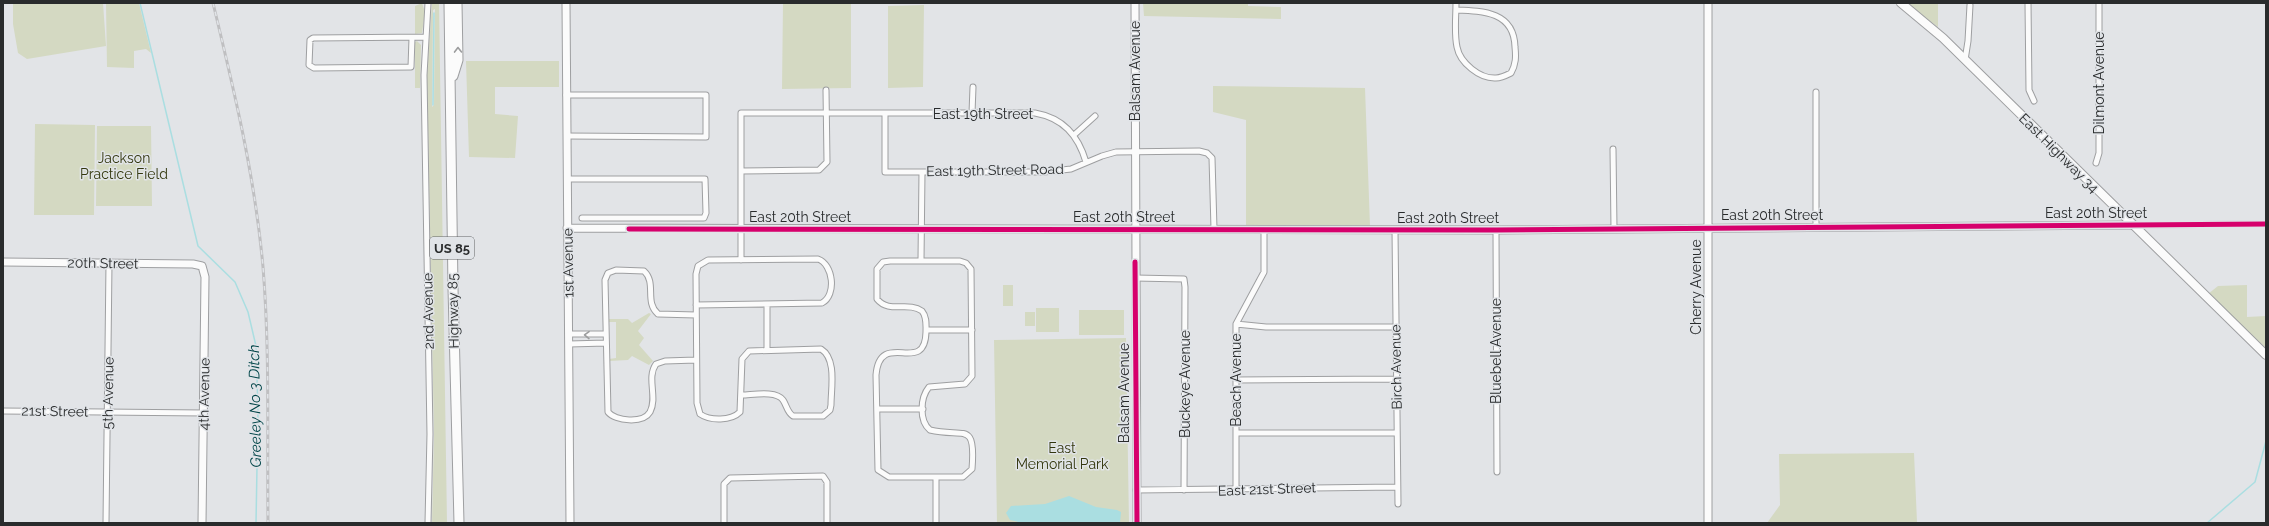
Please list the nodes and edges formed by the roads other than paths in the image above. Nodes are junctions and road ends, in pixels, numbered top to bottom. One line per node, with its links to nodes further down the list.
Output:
1 (428, 3): 13 (street, 2nd Avenue)
2 (449, 3): 16 (highway, Highway 85 / US 85)
3 (457, 3): 16 (highway, one-way to 3)
4 (566, 3): 20 (street, 1st Avenue)
5 (1135, 3): 29 (street, Balsam Avenue)
6 (1456, 3): 12 (street)
7 (1708, 3): 38 (street, Cherry Avenue)
8 (1901, 3): 15 (main road, East Highway 34)
9 (2028, 3): 21 (street)
10 (2099, 3): 31 (street, Dilmont Avenue)
11 (1970, 5): 15 (street)
12 (1456, 10): 12 (street)
13 (426, 37): 14 (street); 88 (street, 2nd Avenue)
14 (412, 38): 14 (street)
15 (1965, 60): 37 (main road, East Highway 34)
16 (450, 87): 89 (highway, Highway 85 / US 85)
17 (973, 87): 24 (street)
18 (826, 90): 22 (street)
19 (1816, 92): 39 (street)
20 (566, 95): 27 (street, 1st Avenue); 27 (street)
21 (2034, 101)
22 (826, 113): 23 (street, East 19th Street); 32 (street); 32 (street, East 19th Street)
23 (885, 113): 24 (street, East 19th Street); 33 (street, East 19th Street Road)
24 (972, 113): 26 (street, East 19th Street)
25 (1095, 116): 26 (street)
26 (1074, 135): 30 (street, East 19th Street)
27 (567, 136): 34 (street, 1st Avenue)
28 (1613, 149): 46 (street)
29 (1131, 152): 30 (street, East 19th Street Road); 43 (street, Balsam Avenue); 44 (street, East 19th Street Road)
30 (1086, 162): 33 (street, East 19th Street Road)
31 (2096, 163)
32 (741, 171): 41 (street)
33 (922, 172): 42 (street)
34 (567, 179): 35 (street); 40 (street, 1st Avenue)
35 (582, 218)
36 (2266, 224): 37 (street, East 20th Street)
37 (2133, 225): 39 (street, East 20th Street); 67 (main road, East Highway 34)
38 (1709, 227): 39 (street, East 20th Street); 46 (street, East 20th Street); 95 (street, Cherry Avenue)
39 (1816, 227)
40 (567, 228): 41 (street, East 20th Street); 62 (street, 1st Avenue)
41 (740, 228): 42 (street, East 20th Street); 49 (street)
42 (921, 229): 43 (street, East 20th Street); 50 (street)
43 (1135, 229): 44 (street, East 20th Street); 54 (street, Balsam Avenue)
44 (1214, 229): 45 (street, East 20th Street)
45 (1264, 229): 47 (street, East 20th Street); 58 (street, Beach Avenue)
46 (1614, 229): 48 (street, East 20th Street)
47 (1395, 230): 48 (street, East 20th Street); 59 (street, Birch Avenue)
48 (1496, 230): 79 (street, Bluebell Avenue)
49 (741, 260): 55 (street); 56 (street)
50 (921, 260): 60 (street); 61 (street)
51 (3, 262): 52 (street, 20th Street)
52 (109, 263): 53 (street, 20th Street); 75 (street, 5th Avenue)
53 (202, 266): 76 (street, 4th Avenue)
54 (1135, 278): 82 (street, Balsam Avenue); 83 (street, Buckeye Avenue)
55 (696, 305): 56 (street); 57 (street)
56 (767, 305): 66 (street)
57 (696, 315): 63 (street); 68 (street)
58 (1236, 324): 59 (street); 70 (street, Beach Avenue)
59 (1396, 327): 69 (street, Birch Avenue)
60 (926, 330): 61 (street); 72 (street)
61 (972, 330): 73 (street)
62 (569, 334): 63 (street, one-way to 62); 65 (street, 1st Avenue)
63 (606, 334): 64 (street)
64 (606, 342): 65 (street); 68 (street)
65 (569, 344): 90 (street, 1st Avenue)
66 (767, 350): 71 (street); 71 (street)
67 (2266, 355)
68 (696, 360): 71 (street)
69 (1397, 379): 70 (street); 78 (street, Birch Avenue)
70 (1236, 380): 77 (street, Beach Avenue)
71 (742, 395)
72 (877, 409): 73 (street); 80 (street)
73 (923, 409): 80 (street)
74 (3, 411): 75 (street, 21st Street)
75 (107, 412): 76 (street, 21st Street); 86 (street, 5th Avenue)
76 (204, 413): 87 (street, 4th Avenue)
77 (1236, 433): 78 (street); 84 (street, Beach Avenue)
78 (1397, 433): 81 (street, Birch Avenue)
79 (1497, 472)
80 (936, 478): 93 (street)
81 (1397, 487): 84 (street, East 21st Street); 85 (street, Birch Avenue)
82 (1136, 490): 83 (street, East 21st Street); 94 (street, Balsam Avenue)
83 (1184, 490): 84 (street, East 21st Street)
84 (1236, 490)
85 (1398, 504)
86 (106, 523)
87 (202, 523)
88 (428, 523)
89 (459, 523)
90 (570, 523)
91 (724, 523): 92 (street)
92 (827, 523)
93 (936, 523)
94 (1137, 523)
95 (1708, 523)

